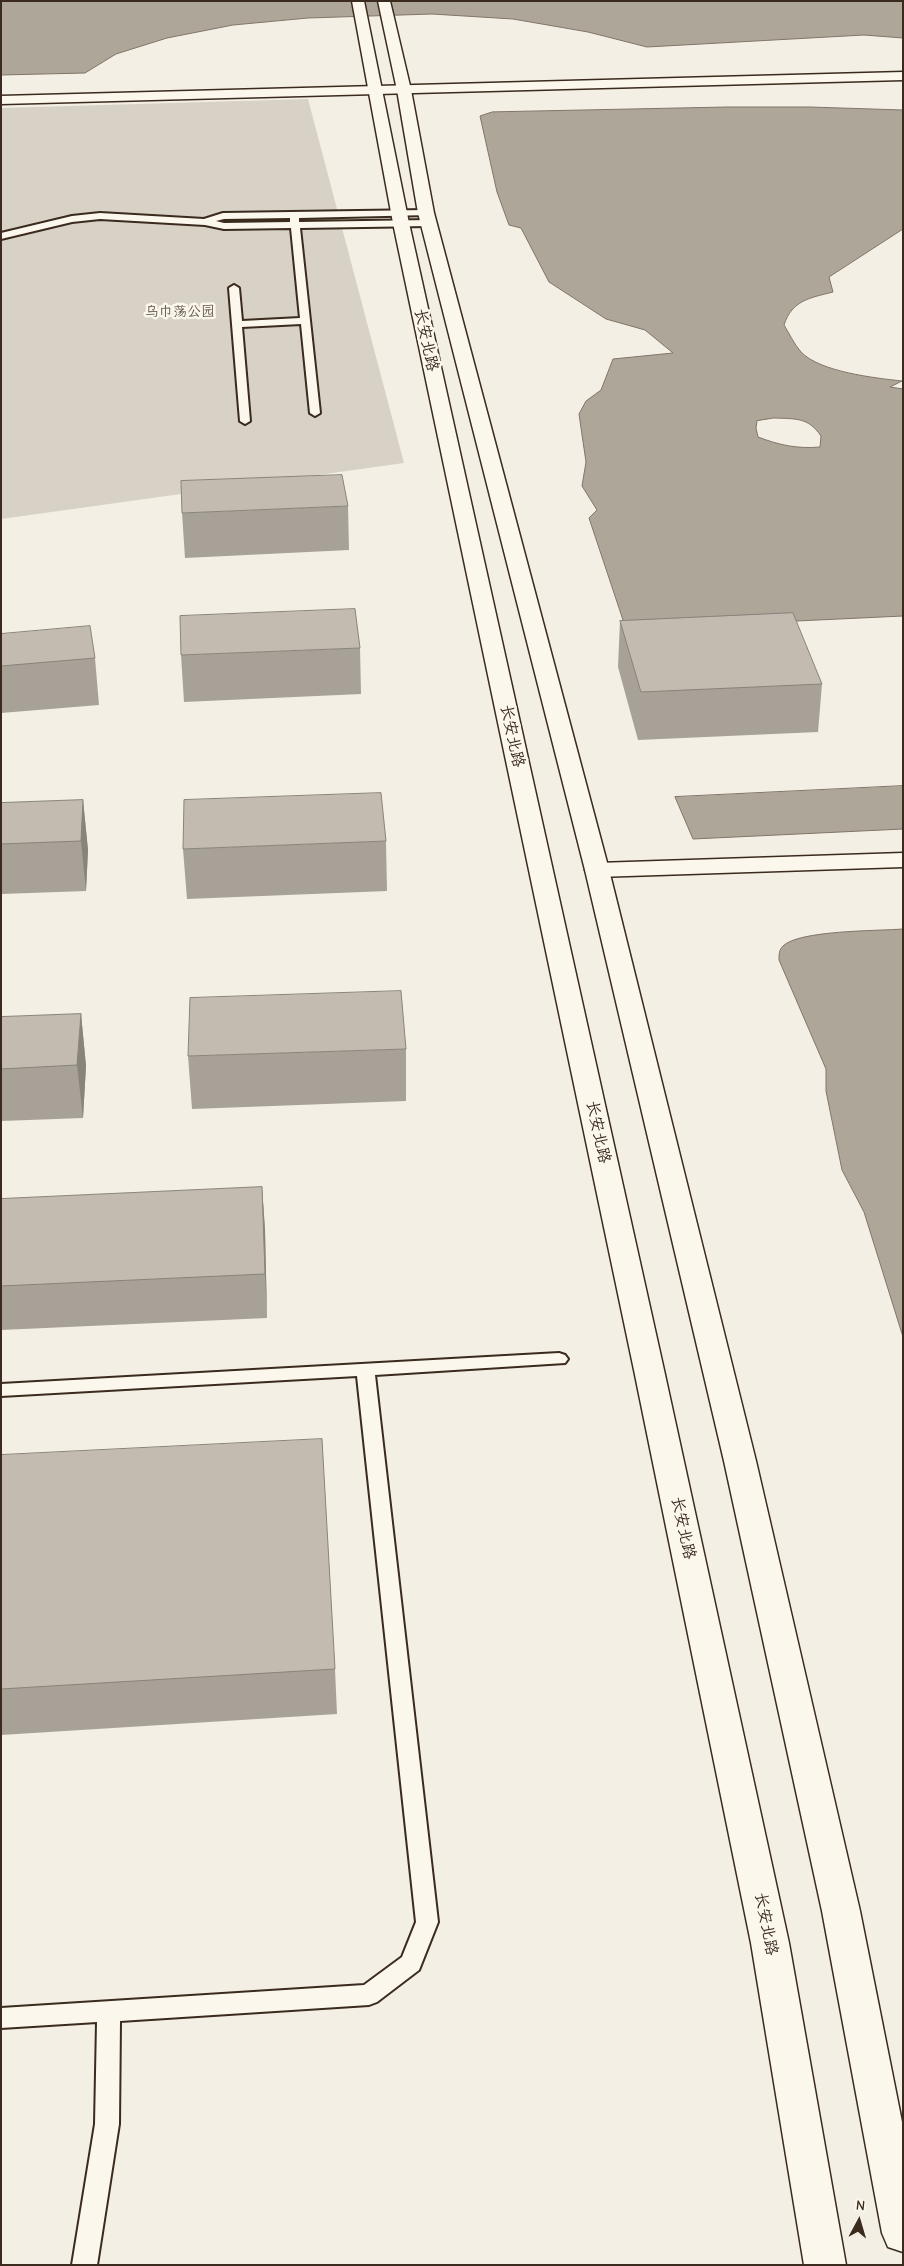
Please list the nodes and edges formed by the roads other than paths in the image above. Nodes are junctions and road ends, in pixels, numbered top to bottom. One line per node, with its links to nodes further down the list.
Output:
1 (360, 10): 5 (main road, 长安北路)
2 (386, 10): 4 (main road, 长安北路)
3 (903, 76): 4 (main road)
4 (404, 90): 5 (main road); 8 (main road, 长安北路)
5 (374, 91): 6 (main road); 7 (main road, 长安北路)
6 (1, 100)
7 (400, 218): 8 (lane); 9 (lane); 25 (main road, 长安北路)
8 (427, 218): 17 (main road, 长安北路)
9 (294, 220): 10 (lane); 12 (lane)
10 (1, 236)
11 (234, 288): 13 (lane)
12 (304, 321): 13 (lane); 14 (lane)
13 (236, 324): 15 (lane)
14 (315, 412)
15 (245, 421)
16 (903, 860): 17 (main road)
17 (598, 870): 23 (main road, 长安北路)
18 (559, 1359): 19 (lane)
19 (365, 1370): 20 (lane); 21 (lane)
20 (1, 1390)
21 (109, 2011): 22 (lane); 24 (lane)
22 (1, 2018)
23 (903, 2233)
24 (84, 2265)
25 (825, 2265)

